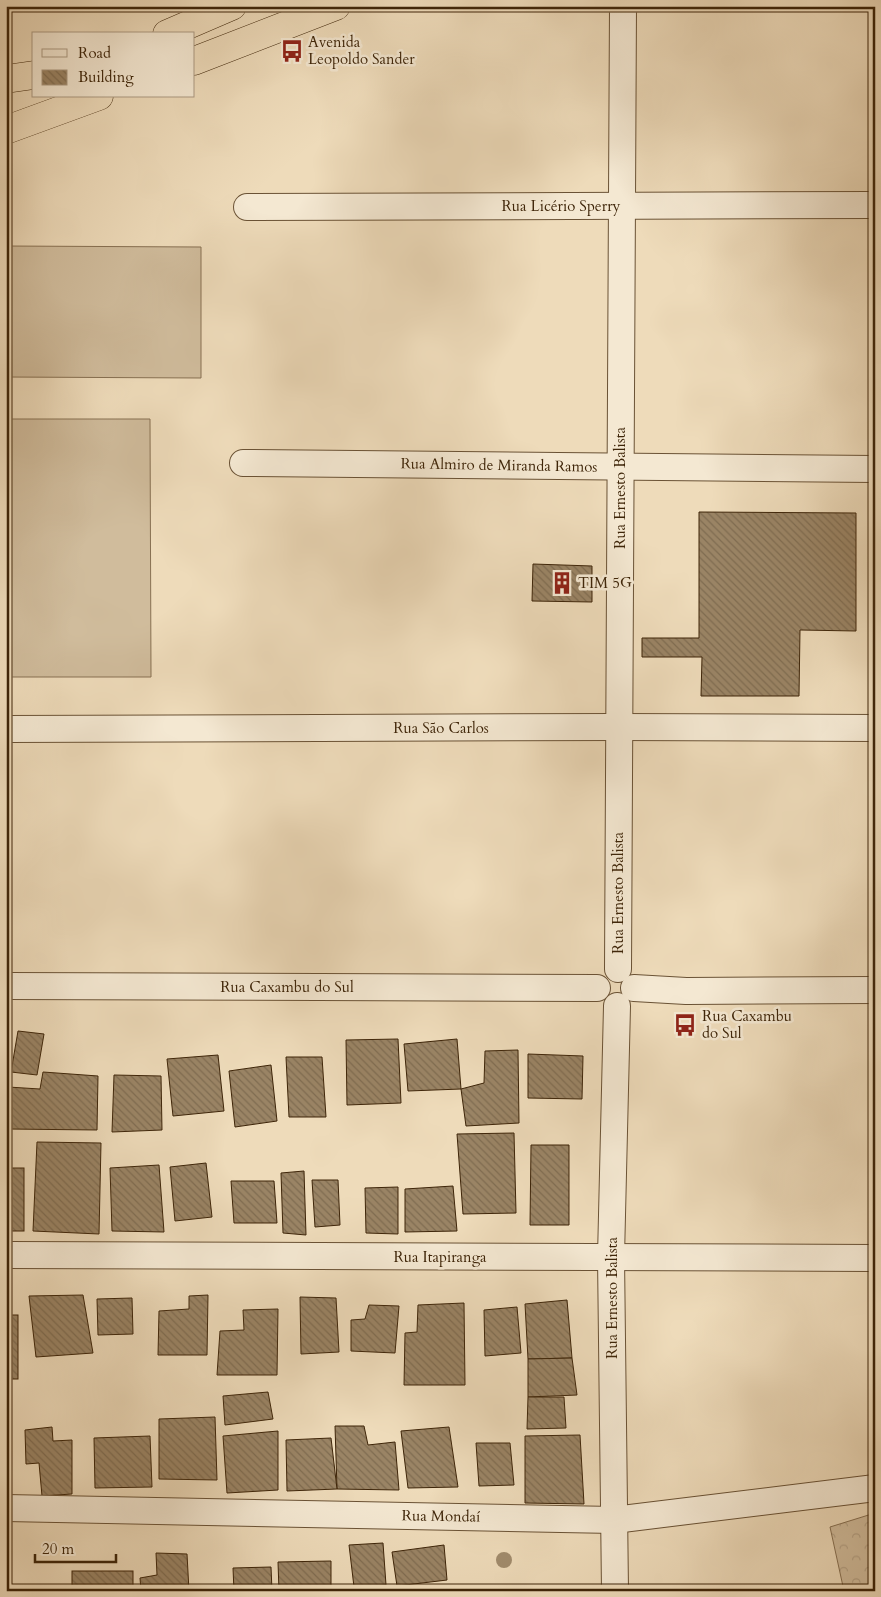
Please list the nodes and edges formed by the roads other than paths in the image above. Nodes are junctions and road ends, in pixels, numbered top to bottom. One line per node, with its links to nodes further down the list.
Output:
1 (232, 6): 4 (highway)
2 (336, 6): 5 (highway)
3 (623, 6): 11 (street, Rua Ernesto Balista)
4 (172, 32)
5 (195, 61)
6 (32, 74): 7 (highway)
7 (6, 79)
8 (94, 98): 9 (highway)
9 (6, 130)
10 (875, 205): 11 (street, Rua Licério Sperry)
11 (622, 206): 12 (street, Rua Licério Sperry); 14 (street, Rua Ernesto Balista)
12 (247, 207)
13 (243, 462): 14 (street, Rua Almiro de Miranda Ramos)
14 (620, 466): 15 (street, Rua Almiro de Miranda Ramos); 16 (street, Rua Ernesto Balista)
15 (875, 469)
16 (619, 727): 17 (street, Rua São Carlos); 18 (street, Rua São Carlos); 20 (street, Rua Ernesto Balista)
17 (875, 728)
18 (6, 729)
19 (6, 986): 20 (street, Rua Caxambu do Sul)
20 (623, 988): 21 (street); 23 (street, Rua Ernesto Balista)
21 (875, 990)
22 (6, 1255): 23 (street, Rua Itapiranga)
23 (611, 1257): 24 (street, Rua Itapiranga); 27 (street, Rua Ernesto Balista)
24 (875, 1258)
25 (875, 1488): 27 (street, Rua Mondaí)
26 (6, 1508): 27 (street, Rua Mondaí)
27 (614, 1520): 28 (street, Rua Ernesto Balista)
28 (615, 1591)

